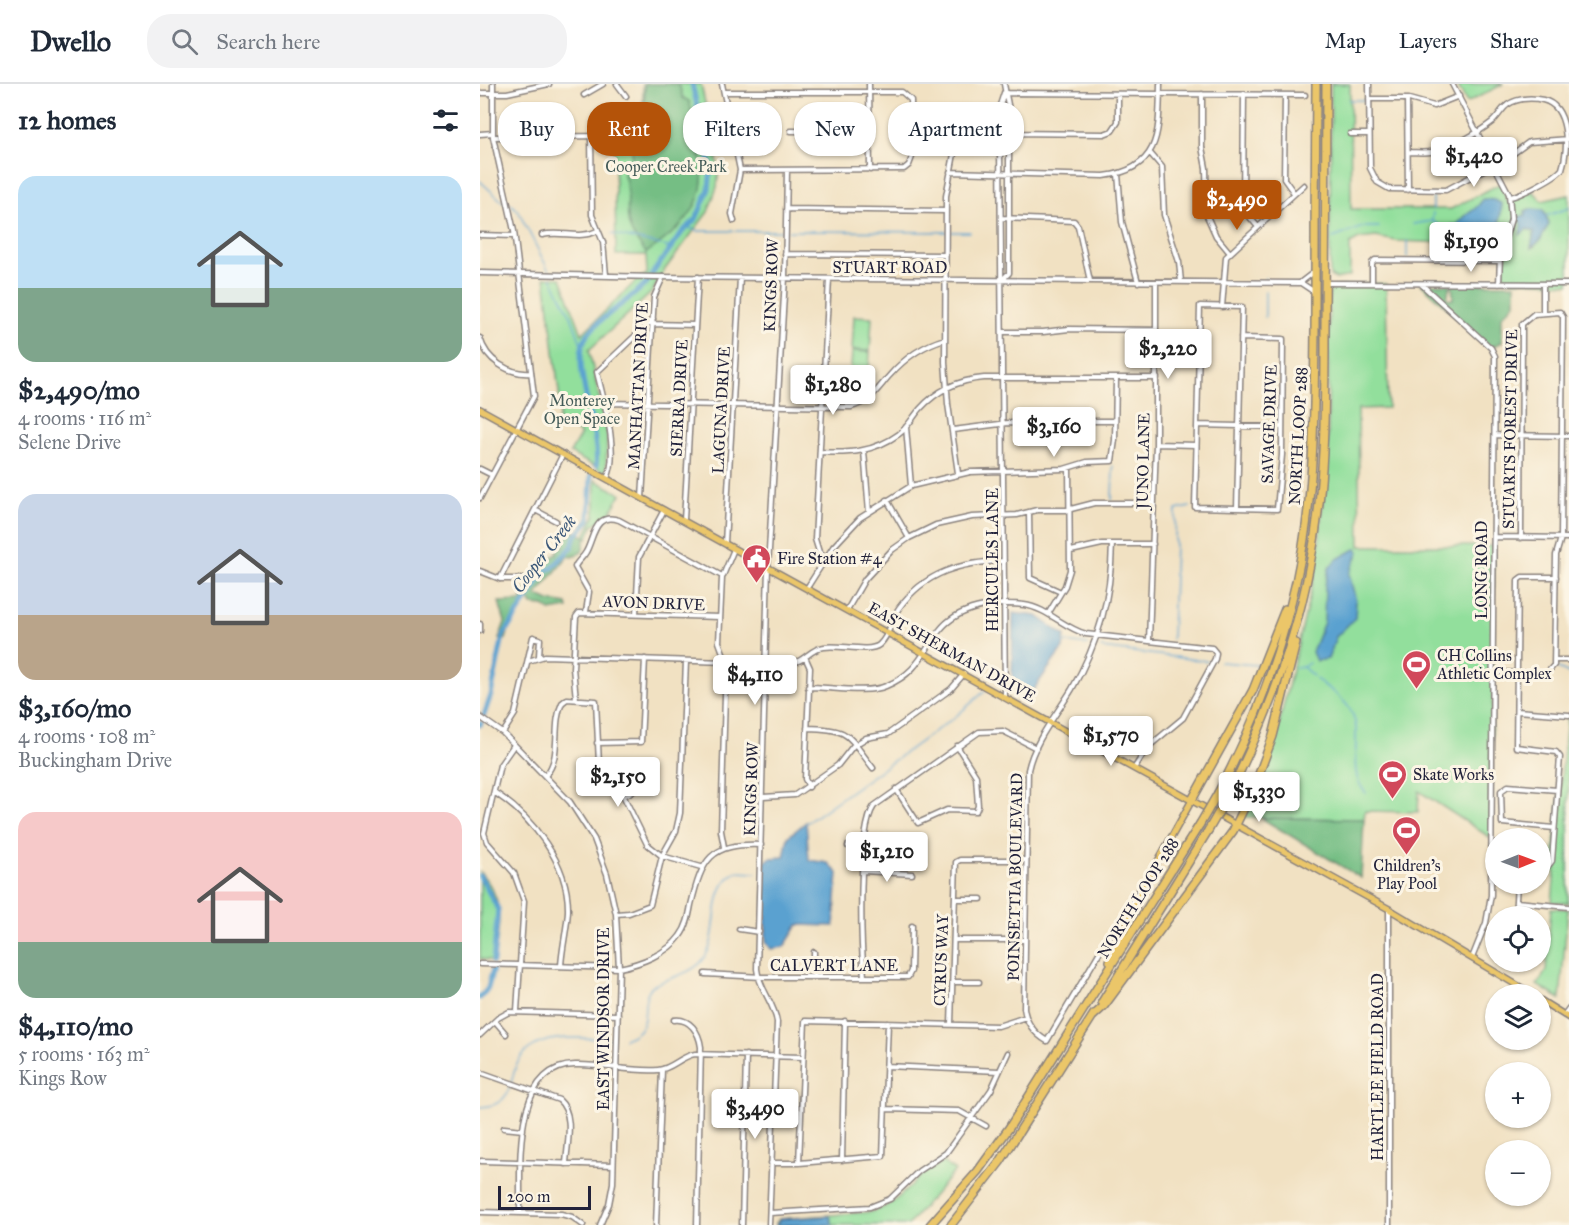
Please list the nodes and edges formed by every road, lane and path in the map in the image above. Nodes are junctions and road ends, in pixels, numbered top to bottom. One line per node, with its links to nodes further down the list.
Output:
1 (493, 84): 17 (street)
2 (549, 84): 17 (street)
3 (603, 84): 23 (street)
4 (616, 84): 25 (street)
5 (722, 84): 13 (street)
6 (869, 84): 14 (street)
7 (1004, 84): 16 (street, HERCULES LANE)
8 (1160, 84): 19 (street)
9 (1314, 84): 75 (highway, NORTH LOOP 288)
10 (1326, 84): 92 (highway, NORTH LOOP 288)
11 (1369, 84): 27 (street)
12 (1452, 84): 26 (street)
13 (724, 92): 14 (street); 50 (street)
14 (870, 92): 29 (street); 52 (street)
15 (480, 93): 17 (street)
16 (1004, 93): 18 (street); 30 (street, HERCULES LANE); 31 (street, HERCULES LANE)
17 (493, 94): 39 (street)
18 (1118, 94): 19 (street); 36 (street)
19 (1159, 94): 20 (street); 43 (street)
20 (1202, 94): 21 (street); 71 (street)
21 (1244, 94): 22 (street); 66 (street)
22 (1285, 94): 24 (street); 59 (street)
23 (584, 95)
24 (1305, 95)
25 (626, 96)
26 (1459, 96): 28 (street); 32 (street)
27 (1369, 99): 28 (street); 38 (street)
28 (1407, 99): 42 (street)
29 (870, 102)
30 (1000, 102)
31 (1006, 102)
32 (1478, 130): 41 (street); 42 (street); 49 (street)
33 (791, 131): 34 (street)
34 (794, 131)
35 (480, 134): 39 (street)
36 (1024, 134)
37 (1350, 134): 38 (street)
38 (1369, 134): 58 (street)
39 (493, 135): 40 (street); 70 (street)
40 (587, 136)
41 (1569, 140): 49 (street); 60 (street)
42 (1408, 152): 58 (street)
43 (1150, 153): 55 (street); 89 (street)
44 (591, 156): 67 (street)
45 (870, 156): 52 (street)
46 (954, 156): 53 (street)
47 (1001, 156): 54 (street, HERCULES LANE)
48 (1009, 156): 56 (street, HERCULES LANE)
49 (1496, 164): 58 (street); 60 (street)
50 (740, 170): 51 (street); 65 (street)
51 (787, 170): 52 (street); 61 (street, KINGS ROW)
52 (870, 170)
53 (950, 172): 54 (street); 62 (street)
54 (1001, 174): 56 (street); 63 (street, HERCULES LANE)
55 (1118, 174): 56 (street); 87 (street)
56 (1009, 175): 64 (street, HERCULES LANE)
57 (1304, 185): 59 (street)
58 (1408, 190)
59 (1294, 193): 66 (street)
60 (1510, 197): 74 (street)
61 (786, 209): 62 (street); 72 (street, KINGS ROW)
62 (946, 211): 73 (street)
63 (1002, 218): 64 (street); 85 (street, HERCULES LANE)
64 (1009, 218): 85 (street, HERCULES LANE); 86 (street)
65 (734, 221)
66 (1258, 227): 71 (street)
67 (597, 231): 69 (street); 78 (street)
68 (480, 235): 70 (street)
69 (542, 235)
70 (514, 236): 77 (street)
71 (1230, 253): 90 (street)
72 (785, 254): 73 (street); 82 (street, KINGS ROW)
73 (945, 255): 84 (street)
74 (1499, 261): 93 (street); 95 (street)
75 (1315, 269): 91 (street); 98 (highway, NORTH LOOP 288)
76 (480, 273): 77 (street, STUART ROAD)
77 (520, 273): 78 (street, STUART ROAD); 108 (street)
78 (606, 275): 79 (street, STUART ROAD)
79 (663, 277): 80 (street, STUART ROAD); 101 (street, MANHATTAN DRIVE)
80 (698, 277): 81 (street, STUART ROAD); 102 (street, SIERRA DRIVE)
81 (740, 278): 82 (street, STUART ROAD); 116 (street, LAGUNA DRIVE)
82 (784, 278): 83 (street, STUART ROAD); 117 (street, KINGS ROW)
83 (829, 279): 84 (street, STUART ROAD); 118 (street)
84 (945, 279): 85 (street, STUART ROAD); 107 (street)
85 (1002, 280): 86 (street, STUART ROAD); 104 (street, HERCULES LANE)
86 (1090, 281): 87 (street, STUART ROAD)
87 (1138, 282): 88 (street, STUART ROAD)
88 (1156, 282): 89 (street, STUART ROAD); 103 (street, JUNO LANE)
89 (1181, 282): 90 (street, STUART ROAD)
90 (1223, 283): 91 (street, STUART ROAD); 99 (street)
91 (1301, 283): 98 (street)
92 (1325, 283): 93 (street); 179 (highway, NORTH LOOP 288)
93 (1372, 283): 94 (street)
94 (1421, 284): 95 (street); 128 (street, LONG ROAD)
95 (1499, 284): 96 (street)
96 (1543, 284): 97 (street); 100 (street)
97 (1569, 284)
98 (1315, 295): 170 (highway, NORTH LOOP 288)
99 (1222, 307): 106 (street); 122 (street)
100 (1543, 312): 129 (street, STUARTS FOREST DRIVE); 130 (street)
101 (653, 321): 102 (street); 113 (street); 114 (street, MANHATTAN DRIVE)
102 (695, 325): 115 (street, SIERRA DRIVE)
103 (1155, 330): 104 (street); 111 (street, JUNO LANE)
104 (1003, 332): 109 (street, HERCULES LANE)
105 (480, 338): 108 (street)
106 (1241, 338): 123 (street); 125 (street, SAVAGE DRIVE)
107 (945, 339): 112 (street); 118 (street)
108 (531, 373): 126 (street)
109 (1003, 378): 110 (street); 112 (street); 121 (street, HERCULES LANE)
110 (1116, 378): 111 (street); 120 (street)
111 (1157, 378): 132 (street, JUNO LANE)
112 (946, 388): 124 (street); 127 (street)
113 (604, 403): 114 (street); 142 (street)
114 (649, 404): 115 (street); 145 (street, MANHATTAN DRIVE)
115 (691, 404): 116 (street); 155 (street, SIERRA DRIVE)
116 (733, 405): 117 (street); 163 (street, LAGUNA DRIVE)
117 (777, 405): 118 (street); 171 (street, KINGS ROW)
118 (823, 407): 135 (street)
119 (480, 409): 126 (main road, EAST SHERMAN DRIVE)
120 (1115, 421): 121 (street); 137 (street)
121 (1003, 423): 127 (street); 139 (street, HERCULES LANE)
122 (1197, 425): 123 (street); 133 (street)
123 (1239, 426): 125 (street); 148 (street)
124 (906, 427): 134 (street); 143 (street)
125 (1282, 427): 148 (street, SAVAGE DRIVE)
126 (518, 429): 136 (main road, EAST SHERMAN DRIVE); 141 (street)
127 (952, 430): 140 (street)
128 (1494, 435): 129 (street); 158 (street, LONG ROAD)
129 (1521, 435): 130 (street); 160 (street, STUARTS FOREST DRIVE)
130 (1562, 436): 131 (street); 161 (street)
131 (1569, 436)
132 (1156, 444): 133 (street); 147 (street, JUNO LANE)
133 (1196, 445): 148 (street)
134 (864, 451): 135 (street); 152 (street)
135 (820, 452): 168 (street)
136 (563, 454): 142 (main road, EAST SHERMAN DRIVE); 150 (street)
137 (1069, 468): 139 (street); 149 (street)
138 (480, 469): 141 (street)
139 (1004, 470): 140 (street); 154 (street, HERCULES LANE)
140 (958, 473): 143 (street)
141 (492, 475): 144 (street)
142 (607, 478): 145 (main road, EAST SHERMAN DRIVE)
143 (911, 486): 146 (street)
144 (480, 498)
145 (642, 498): 151 (main road, EAST SHERMAN DRIVE)
146 (887, 500): 152 (street); 159 (street)
147 (1154, 503): 149 (street); 165 (street, JUNO LANE)
148 (1237, 508)
149 (1071, 509): 153 (street); 167 (street)
150 (535, 510): 156 (street); 175 (street)
151 (665, 510): 155 (main road, EAST SHERMAN DRIVE); 157 (street)
152 (869, 512): 168 (street)
153 (1029, 512): 154 (street); 178 (street)
154 (1004, 516): 159 (street); 169 (street, HERCULES LANE)
155 (684, 520): 163 (main road, EAST SHERMAN DRIVE)
156 (556, 521)
157 (650, 537): 173 (street); 182 (street); 183 (street)
158 (1494, 537): 160 (street); 202 (street, LONG ROAD)
159 (909, 538): 181 (street)
160 (1521, 538): 161 (street)
161 (1561, 538): 162 (street); 174 (street)
162 (1569, 538)
163 (725, 543): 166 (main road, EAST SHERMAN DRIVE)
164 (1112, 544): 165 (street); 167 (street); 189 (street, POINSETTIA BOULEVARD)
165 (1153, 544): 190 (street, JUNO LANE)
166 (735, 548): 171 (main road, EAST SHERMAN DRIVE); 173 (street)
167 (1070, 551): 178 (street)
168 (825, 558): 177 (street)
169 (1004, 561): 180 (street, HERCULES LANE); 188 (street)
170 (1300, 561): 229 (highway); 271 (highway, NORTH LOOP 288, bridge)
171 (768, 567): 177 (main road, EAST SHERMAN DRIVE); 201 (street, KINGS ROW)
172 (480, 571): 175 (street)
173 (722, 576): 185 (street)
174 (1556, 577): 196 (street); 203 (street)
175 (500, 579): 176 (street)
176 (526, 579)
177 (807, 588): 181 (main road, EAST SHERMAN DRIVE)
178 (1061, 592): 184 (street)
179 (1303, 597): 230 (highway); 278 (highway, NORTH LOOP 288, bridge)
180 (1004, 606): 184 (street); 191 (street); 206 (street, HERCULES LANE)
181 (847, 610): 188 (main road, EAST SHERMAN DRIVE)
182 (586, 612): 183 (street, AVON DRIVE); 193 (street)
183 (636, 614): 185 (street, AVON DRIVE)
184 (1048, 615): 189 (street)
185 (720, 617): 200 (street)
186 (480, 624): 187 (street)
187 (480, 631)
188 (887, 632): 191 (main road, EAST SHERMAN DRIVE); 194 (street)
189 (1097, 636): 190 (street); 211 (street, POINSETTIA BOULEVARD)
190 (1149, 641): 219 (street)
191 (926, 653): 204 (main road, EAST SHERMAN DRIVE); 205 (street)
192 (539, 656): 193 (street); 198 (street); 198 (street)
193 (574, 657): 195 (street); 207 (street)
194 (806, 658): 201 (street); 205 (street)
195 (645, 659): 199 (street); 214 (street)
196 (1555, 660): 197 (street); 203 (street)
197 (1569, 660)
198 (528, 661): 213 (street)
199 (686, 661): 200 (street); 237 (street)
200 (726, 661): 201 (street); 235 (street)
201 (767, 663): 228 (street, KINGS ROW)
202 (1493, 672): 203 (street); 231 (street, LONG ROAD)
203 (1517, 672): 208 (street)
204 (964, 674): 206 (main road, EAST SHERMAN DRIVE); 215 (street)
205 (808, 687): 212 (street)
206 (1005, 697): 211 (main road, EAST SHERMAN DRIVE)
207 (576, 699): 214 (street); 221 (street)
208 (1516, 711): 209 (street); 225 (street)
209 (1569, 715)
210 (480, 717): 213 (street, EAST WINDSOR DRIVE)
211 (1051, 722): 218 (street, POINSETTIA BOULEVARD); 219 (main road, EAST SHERMAN DRIVE)
212 (807, 728): 215 (street); 223 (street)
213 (502, 733): 216 (street, EAST WINDSOR DRIVE)
214 (597, 743): 227 (street)
215 (856, 744): 220 (street); 223 (street)
216 (514, 745): 221 (street, EAST WINDSOR DRIVE); 226 (street)
217 (957, 746): 218 (street); 224 (street); 224 (street)
218 (1036, 748): 239 (street, POINSETTIA BOULEVARD)
219 (1135, 767): 229 (main road, EAST SHERMAN DRIVE)
220 (873, 768)
221 (545, 776): 252 (street, EAST WINDSOR DRIVE)
222 (640, 787): 227 (street)
223 (809, 787): 228 (street)
224 (896, 789): 236 (street)
225 (1557, 790): 232 (street); 232 (street)
226 (494, 792): 261 (street); 262 (street)
227 (624, 796): 237 (street)
228 (763, 797): 233 (street, KINGS ROW)
229 (1192, 800): 230 (main road, EAST SHERMAN DRIVE); 243 (main road, NORTH LOOP 288)
230 (1237, 824): 251 (main road, EAST SHERMAN DRIVE); 278 (highway)
231 (1493, 828)
232 (1554, 828): 238 (street)
233 (761, 845): 235 (street); 255 (street, KINGS ROW)
234 (848, 846): 236 (street)
235 (724, 847): 240 (street)
236 (865, 847): 241 (street)
237 (662, 856): 240 (street); 252 (street)
238 (1551, 856)
239 (1026, 860): 246 (street, CYRUS WAY); 257 (street, POINSETTIA BOULEVARD)
240 (701, 867): 263 (street)
241 (864, 871): 242 (street); 267 (street)
242 (912, 874)
243 (1148, 879): 271 (highway); 277 (street, NORTH LOOP 288)
244 (1490, 894): 259 (street, LONG ROAD)
245 (1516, 894): 248 (street)
246 (955, 899): 247 (street); 256 (street, CYRUS WAY)
247 (981, 899)
248 (1516, 902): 249 (street); 250 (street)
249 (1516, 906)
250 (1569, 906)
251 (1389, 909): 259 (main road, EAST SHERMAN DRIVE); 320 (street, HARTLEE FIELD ROAD)
252 (616, 914): 263 (street, EAST WINDSOR DRIVE)
253 (912, 926): 267 (street, CALVERT LANE)
254 (739, 929): 255 (street)
255 (759, 932): 266 (street, KINGS ROW)
256 (954, 940): 257 (street); 268 (street, CYRUS WAY)
257 (1025, 940): 277 (street, POINSETTIA BOULEVARD)
258 (814, 952): 265 (street)
259 (1472, 958): 270 (main road, EAST SHERMAN DRIVE)
260 (480, 964): 261 (street)
261 (518, 965): 262 (street); 274 (street)
262 (561, 966): 263 (street)
263 (619, 968): 275 (street, EAST WINDSOR DRIVE)
264 (705, 974): 266 (street, CALVERT LANE)
265 (814, 975): 266 (street, CALVERT LANE); 267 (street, CALVERT LANE)
266 (758, 976): 289 (street, KINGS ROW)
267 (864, 976)
268 (952, 982): 269 (street); 283 (street, CYRUS WAY)
269 (979, 982)
270 (1515, 984)
271 (1090, 1001): 318 (highway, NORTH LOOP 288)
272 (1551, 1007): 276 (main road)
273 (1569, 1008): 276 (street)
274 (517, 1011): 275 (street); 280 (street)
275 (618, 1015): 292 (street, EAST WINDSOR DRIVE)
276 (1567, 1016)
277 (1026, 1017): 283 (street)
278 (1092, 1017): 319 (highway, NORTH LOOP 288)
279 (674, 1020): 287 (street)
280 (495, 1021): 284 (street); 285 (street)
281 (845, 1021): 282 (street); 290 (street); 302 (street)
282 (888, 1023): 283 (street); 291 (street)
283 (951, 1024)
284 (506, 1034)
285 (480, 1035)
286 (1008, 1053): 294 (street)
287 (701, 1054): 288 (street); 293 (street); 315 (street)
288 (746, 1055): 289 (street); 316 (street)
289 (775, 1056): 290 (street); 305 (street, KINGS ROW)
290 (802, 1057): 306 (street)
291 (886, 1066): 294 (street); 297 (street)
292 (616, 1067): 293 (street); 296 (street); 308 (street, EAST WINDSOR DRIVE)
293 (662, 1070): 314 (street)
294 (999, 1071): 298 (street)
295 (480, 1072): 296 (street)
296 (534, 1091): 301 (street); 307 (street)
297 (885, 1109): 298 (street); 302 (street)
298 (973, 1117): 299 (street); 311 (street)
299 (986, 1126)
300 (504, 1128): 301 (street)
301 (523, 1130): 304 (street)
302 (842, 1160): 306 (street)
303 (481, 1161): 304 (street)
304 (521, 1163): 307 (street); 310 (street)
305 (771, 1163): 306 (street); 311 (street, KINGS ROW)
306 (799, 1163)
307 (566, 1164): 308 (street)
308 (613, 1165): 313 (street, EAST WINDSOR DRIVE)
309 (480, 1212): 310 (street)
310 (520, 1212): 312 (street)
311 (770, 1213): 317 (street, KINGS ROW)
312 (583, 1225)
313 (600, 1225)
314 (656, 1225)
315 (697, 1225)
316 (742, 1225)
317 (769, 1225)
318 (930, 1225)
319 (951, 1225)
320 (1389, 1225)

